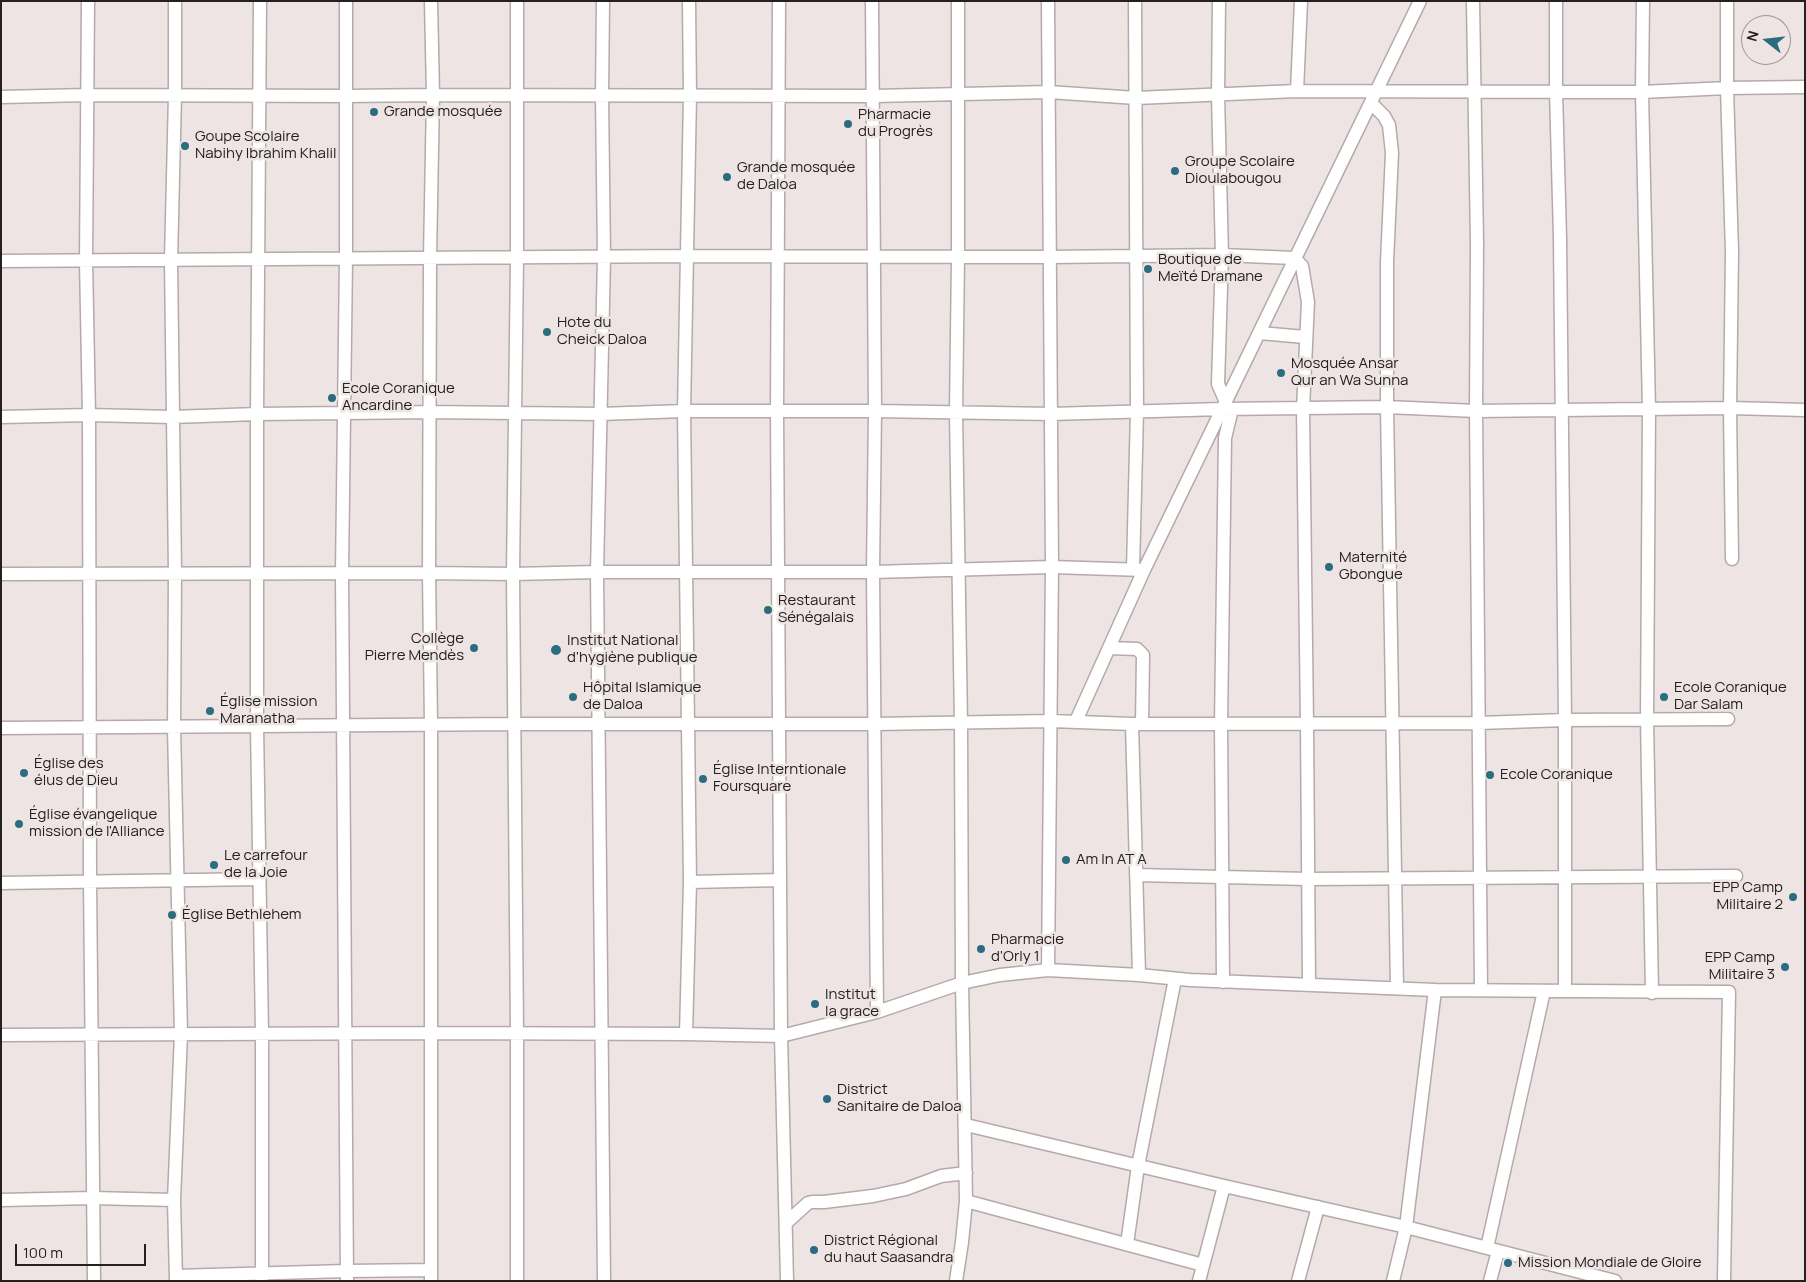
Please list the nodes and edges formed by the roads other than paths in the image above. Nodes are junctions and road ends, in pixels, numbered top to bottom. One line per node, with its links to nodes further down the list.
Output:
1 (88, 1): 29 (street)
2 (175, 1): 30 (street)
3 (260, 1): 36 (street)
4 (346, 1): 37 (street)
5 (431, 1): 31 (street)
6 (517, 1): 32 (street)
7 (603, 1): 38 (street)
8 (689, 1): 33 (street)
9 (779, 1): 34 (street)
10 (872, 1): 39 (street)
11 (958, 1): 28 (street)
12 (1048, 1): 25 (street)
13 (1135, 1): 42 (street)
14 (1219, 1): 35 (street)
15 (1301, 1): 23 (street)
16 (1420, 1): 41 (street)
17 (1473, 1): 26 (street)
18 (1556, 1): 24 (street)
19 (1643, 1): 27 (street)
20 (1727, 1): 22 (street)
21 (1805, 87): 22 (street)
22 (1727, 88): 27 (street); 63 (street)
23 (1297, 91): 35 (street); 41 (street)
24 (1556, 91): 26 (street); 27 (street); 72 (street)
25 (1049, 92): 28 (street); 42 (street); 49 (street)
26 (1475, 92): 41 (street); 71 (street)
27 (1642, 92): 65 (street)
28 (959, 94): 39 (street); 48 (street)
29 (87, 95): 30 (street); 40 (street); 58 (street)
30 (175, 95): 36 (street); 56 (street)
31 (433, 95): 32 (street); 37 (street); 52 (street)
32 (517, 95): 38 (street); 53 (street)
33 (690, 95): 34 (street); 38 (street); 44 (street)
34 (779, 95): 39 (street); 54 (street)
35 (1218, 95): 42 (street); 43 (street)
36 (260, 96): 37 (street); 50 (street)
37 (346, 96): 51 (street)
38 (602, 96): 47 (street)
39 (874, 96): 45 (street)
40 (1, 97)
41 (1374, 97): 55 (street); 62 (street)
42 (1136, 98): 46 (street)
43 (1222, 255): 46 (street); 55 (street); 61 (street)
44 (688, 256): 47 (street); 54 (street); 67 (street)
45 (873, 256): 48 (street); 54 (street); 69 (street)
46 (1137, 256): 49 (street); 70 (street)
47 (604, 257): 53 (street); 78 (street)
48 (958, 257): 49 (street); 74 (street)
49 (1050, 257): 79 (street)
50 (258, 258): 51 (street); 56 (street); 76 (street)
51 (346, 258): 52 (street); 77 (street)
52 (430, 258): 53 (street); 73 (street)
53 (517, 258): 75 (street)
54 (779, 258): 68 (street)
55 (1294, 258): 59 (street); 60 (street)
56 (171, 260): 58 (street); 82 (street)
57 (1, 261): 58 (street)
58 (86, 261): 80 (street)
59 (1260, 333): 60 (street); 61 (street)
60 (1306, 337): 64 (street)
61 (1227, 406): 64 (street); 70 (street); 86 (street); 111 (street)
62 (1387, 407): 64 (street); 71 (street); 105 (street)
63 (1730, 408): 65 (street); 66 (street); 83 (street)
64 (1303, 409): 112 (street)
65 (1650, 410): 72 (street); 99 (street)
66 (1805, 410)
67 (684, 411): 68 (street); 78 (street); 88 (street)
68 (777, 411): 69 (street); 89 (street)
69 (875, 411): 74 (street); 90 (street)
70 (1137, 411): 79 (street); 86 (street)
71 (1476, 411): 72 (street); 106 (street)
72 (1561, 411): 101 (street)
73 (430, 412): 75 (street); 77 (street); 94 (street)
74 (956, 412): 79 (street); 85 (street)
75 (515, 413): 78 (street); 97 (street)
76 (257, 414): 77 (street); 82 (street); 92 (street)
77 (344, 414): 93 (street)
78 (600, 414): 87 (street)
79 (1051, 414): 84 (street)
80 (89, 415): 81 (street); 82 (street); 96 (street)
81 (1, 417)
82 (172, 417): 91 (street)
83 (1732, 559)
84 (1052, 567): 85 (street); 86 (street); 102 (street)
85 (959, 569): 90 (street); 104 (street)
86 (1138, 569): 98 (street)
87 (597, 572): 88 (street); 97 (street); 115 (street)
88 (686, 572): 89 (street); 116 (street)
89 (779, 572): 90 (street); 108 (street)
90 (873, 572): 109 (street)
91 (175, 573): 92 (street); 96 (street); 120 (street)
92 (257, 573): 93 (street); 113 (street)
93 (342, 573): 94 (street); 117 (street)
94 (429, 573): 97 (street); 114 (street)
95 (1, 574): 96 (street)
96 (90, 574): 118 (street)
97 (513, 574): 107 (street)
98 (1109, 648): 103 (street); 110 (street)
99 (1647, 719): 100 (street); 101 (street); 125 (street)
100 (1728, 719)
101 (1564, 720): 106 (street); 124 (street)
102 (1051, 722): 103 (street); 104 (street); 135 (street)
103 (1076, 722): 110 (street)
104 (962, 723): 109 (street); 139 (street)
105 (1393, 723): 106 (street); 112 (street); 126 (street)
106 (1479, 723): 127 (street)
107 (514, 724): 114 (street); 115 (street); 149 (street)
108 (779, 724): 109 (street); 116 (street); 131 (street)
109 (875, 724): 147 (street)
110 (1137, 724): 111 (street); 121 (street)
111 (1222, 724): 112 (street); 123 (street)
112 (1308, 724): 129 (street)
113 (257, 725): 117 (street); 120 (street); 128 (street)
114 (432, 725): 117 (street); 148 (street)
115 (598, 725): 116 (street); 153 (street)
116 (689, 725): 133 (street)
117 (344, 726): 152 (street)
118 (91, 727): 119 (street); 120 (street); 130 (street)
119 (1, 728)
120 (174, 728): 132 (street)
121 (1136, 875): 123 (street); 136 (street)
122 (1736, 876): 125 (street)
123 (1222, 877): 129 (street); 138 (street)
124 (1564, 877): 125 (street); 127 (street); 145 (street)
125 (1650, 877): 146 (street)
126 (1395, 878): 127 (street); 129 (street); 141 (street)
127 (1480, 878): 143 (street)
128 (259, 879): 132 (street); 151 (street)
129 (1308, 879): 140 (street)
130 (90, 880): 132 (street); 134 (street); 156 (street)
131 (780, 880): 133 (street); 157 (street)
132 (177, 881): 150 (street)
133 (690, 882): 154 (street)
134 (1, 883)
135 (1048, 970): 136 (street); 139 (street)
136 (1139, 975): 137 (street)
137 (1175, 979): 138 (street); 159 (street)
138 (1222, 982): 140 (street)
139 (962, 983): 147 (street); 158 (street)
140 (1309, 985): 141 (street)
141 (1397, 988): 142 (street)
142 (1435, 990): 143 (street); 168 (street)
143 (1480, 990): 144 (street)
144 (1544, 991): 145 (street); 170 (street)
145 (1564, 991): 146 (street)
146 (1652, 992): 186 (street)
147 (877, 1012): 157 (street)
148 (432, 1033): 149 (street); 152 (street); 172 (street)
149 (517, 1033): 153 (street); 177 (street)
150 (182, 1034): 151 (street); 156 (street); 164 (street)
151 (262, 1034): 152 (street); 174 (street)
152 (346, 1034): 173 (street)
153 (602, 1034): 154 (street); 178 (street)
154 (686, 1034): 157 (street)
155 (1, 1035): 156 (street)
156 (92, 1036): 162 (street)
157 (780, 1036): 167 (street)
158 (966, 1125): 159 (street); 160 (street)
159 (1138, 1166): 161 (street); 169 (street)
160 (966, 1173): 165 (street); 167 (street)
161 (1224, 1186): 166 (street); 171 (street)
162 (92, 1198): 163 (street); 164 (street); 176 (street)
163 (1, 1200)
164 (174, 1200): 175 (street)
165 (966, 1201): 169 (street); 180 (street)
166 (1318, 1207): 168 (street); 182 (street)
167 (786, 1223): 179 (street)
168 (1406, 1227): 170 (street); 183 (street)
169 (1127, 1244): 171 (street)
170 (1492, 1249): 184 (street); 185 (street)
171 (1203, 1265): 181 (street)
172 (431, 1275): 173 (street)
173 (347, 1276): 174 (street)
174 (262, 1277): 175 (street)
175 (176, 1279)
176 (94, 1281)
177 (516, 1281)
178 (604, 1281)
179 (787, 1281)
180 (956, 1281)
181 (1199, 1281)
182 (1298, 1281)
183 (1393, 1281)
184 (1490, 1281)
185 (1615, 1281)
186 (1724, 1281)

